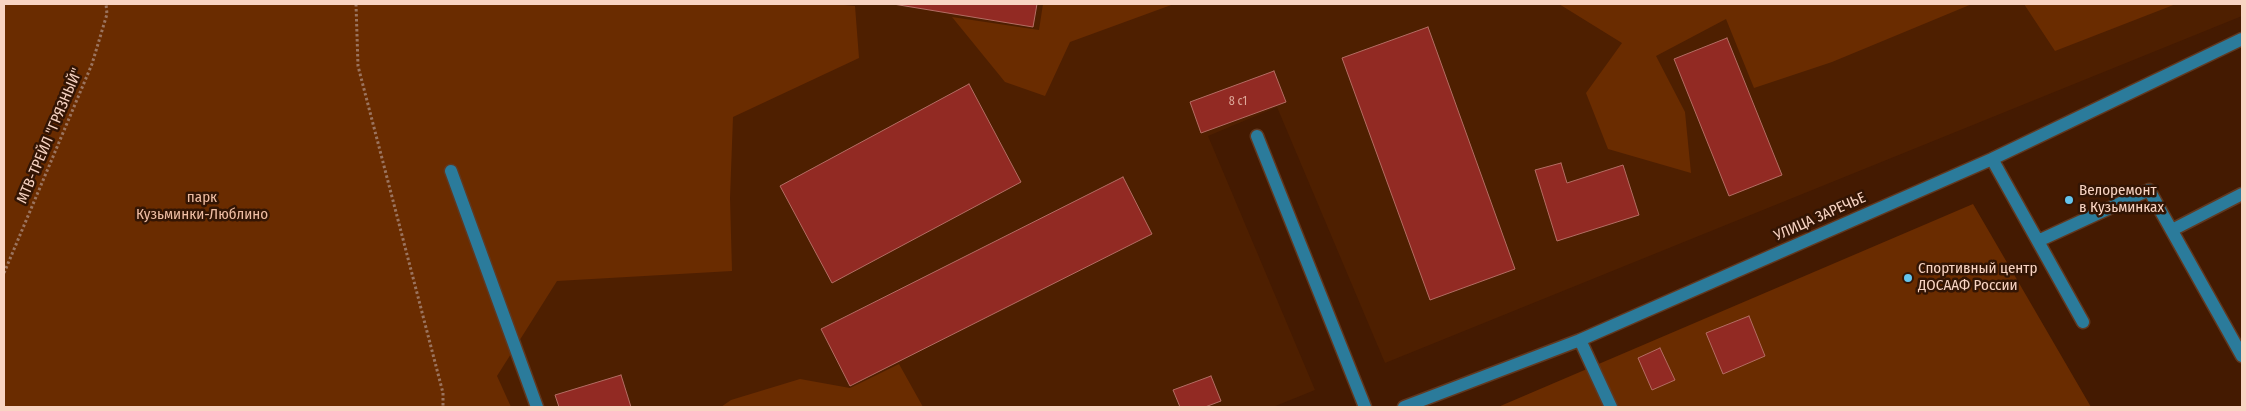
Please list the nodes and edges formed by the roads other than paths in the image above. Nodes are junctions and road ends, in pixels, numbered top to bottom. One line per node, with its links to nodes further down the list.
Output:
1 (2242, 40): 3 (street, УЛИЦА ЗАРЕЧЬЕ)
2 (1257, 136): 12 (street)
3 (1992, 159): 7 (street); 9 (street, УЛИЦА ЗАРЕЧЬЕ)
4 (451, 171): 11 (street)
5 (2242, 194): 6 (street)
6 (2172, 230): 7 (street); 10 (street)
7 (2038, 241): 8 (street)
8 (2083, 322)
9 (1580, 340): 13 (street, УЛИЦА ЗАРЕЧЬЕ); 14 (street)
10 (2242, 356)
11 (537, 407)
12 (1365, 407)
13 (1404, 407)
14 (1611, 407)

